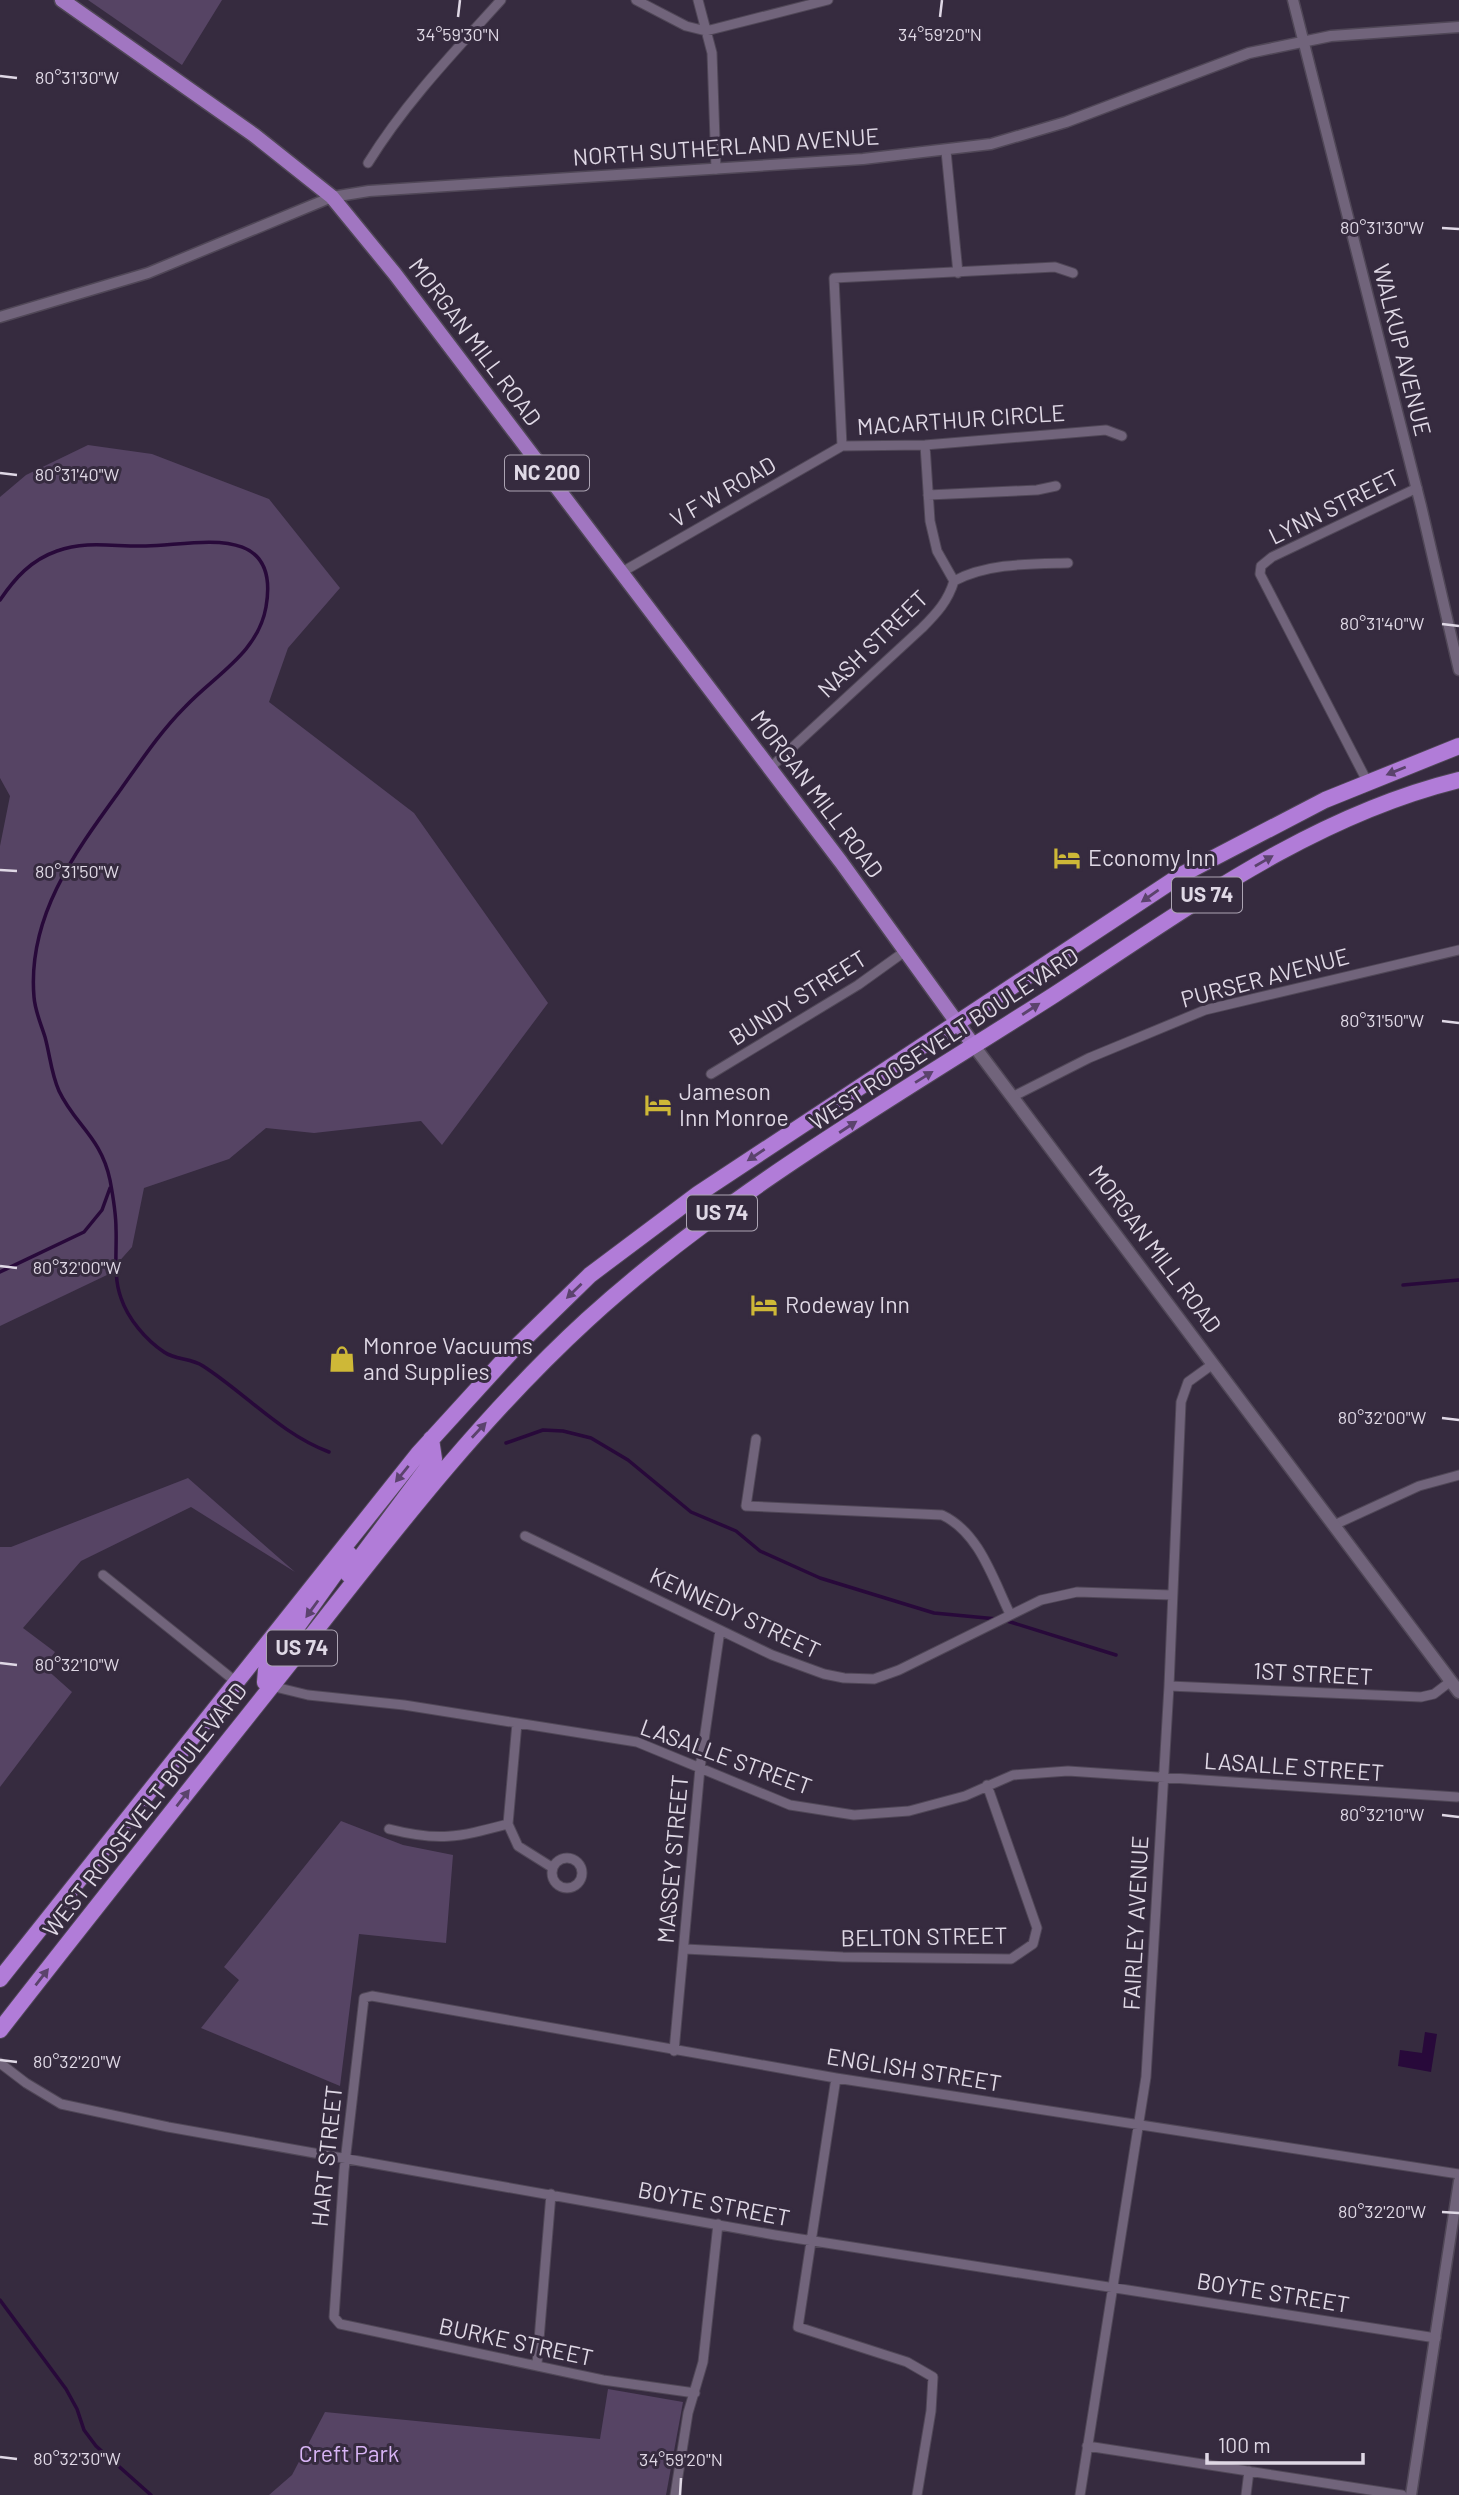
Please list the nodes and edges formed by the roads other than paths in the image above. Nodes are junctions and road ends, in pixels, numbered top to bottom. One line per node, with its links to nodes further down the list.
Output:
1 (62, 0): 13 (main road, MORGAN MILL ROAD / NC 200)
2 (501, 0): 11 (street)
3 (636, 0): 8 (street)
4 (698, 0): 8 (street)
5 (828, 0): 8 (street)
6 (1293, 0): 9 (street, WALKUP AVENUE)
7 (1459, 27): 9 (street, NORTH SUTHERLAND AVENUE)
8 (706, 31): 12 (street)
9 (1305, 41): 10 (street, NORTH SUTHERLAND AVENUE); 21 (street, WALKUP AVENUE)
10 (946, 151): 12 (street, NORTH SUTHERLAND AVENUE); 14 (street)
11 (368, 163)
12 (716, 169): 13 (street, NORTH SUTHERLAND AVENUE)
13 (332, 197): 16 (street, NORTH SUTHERLAND AVENUE); 24 (main road, MORGAN MILL ROAD / NC 200)
14 (958, 272): 15 (street, MACARTHUR CIRCLE); 18 (street, MACARTHUR CIRCLE)
15 (1073, 273)
16 (0, 317)
17 (1122, 436): 19 (street, MACARTHUR CIRCLE)
18 (842, 446): 19 (street, MACARTHUR CIRCLE); 24 (street, V F W ROAD)
19 (925, 446): 22 (street, NASH STREET)
20 (1056, 486): 22 (street)
21 (1417, 488): 26 (street, WALKUP AVENUE); 30 (street, LYNN STREET)
22 (928, 495): 25 (street, NASH STREET)
23 (1068, 563): 25 (street)
24 (622, 572): 28 (main road, MORGAN MILL ROAD / NC 200)
25 (954, 581): 28 (street, NASH STREET)
26 (1459, 670)
27 (1459, 746): 30 (highway, WEST ROOSEVELT BOULEVARD / US 74, one-way to 30)
28 (771, 767): 32 (main road, MORGAN MILL ROAD / NC 200)
29 (1459, 780): 34 (highway, WEST ROOSEVELT BOULEVARD / US 74, one-way to 29)
30 (1368, 782): 33 (highway, WEST ROOSEVELT BOULEVARD / US 74, one-way to 33)
31 (1459, 950): 36 (street, PURSER AVENUE)
32 (904, 952): 33 (main road, MORGAN MILL ROAD / NC 200); 35 (street, BUNDY STREET)
33 (956, 1022): 34 (main road, MORGAN MILL ROAD / NC 200); 39 (highway, WEST ROOSEVELT BOULEVARD / US 74, one-way to 39)
34 (974, 1046): 36 (main road, MORGAN MILL ROAD); 47 (highway, WEST ROOSEVELT BOULEVARD / US 74, one-way to 34)
35 (711, 1074)
36 (1012, 1097): 37 (main road, MORGAN MILL ROAD)
37 (1213, 1364): 42 (main road, MORGAN MILL ROAD); 45 (street, FAIRLEY AVENUE)
38 (756, 1439): 46 (street)
39 (431, 1440): 41 (highway, WEST ROOSEVELT BOULEVARD / US 74, one-way to 41); 47 (highway)
40 (1459, 1475): 42 (street)
41 (373, 1509): 49 (highway, WEST ROOSEVELT BOULEVARD / US 74); 50 (highway, one-way to 50)
42 (1334, 1525): 52 (main road, MORGAN MILL ROAD)
43 (525, 1536): 48 (street, KENNEDY STREET)
44 (103, 1575): 49 (street)
45 (1172, 1595): 46 (street, KENNEDY STREET); 51 (street, FAIRLEY AVENUE)
46 (1010, 1614): 48 (street, KENNEDY STREET)
47 (326, 1617): 50 (highway, WEST ROOSEVELT BOULEVARD / US 74)
48 (720, 1630): 54 (street, MASSEY STREET)
49 (235, 1681): 62 (highway, WEST ROOSEVELT BOULEVARD / US 74)
50 (271, 1686): 53 (street, LASALLE STREET); 64 (highway, WEST ROOSEVELT BOULEVARD / US 74, one-way to 50)
51 (1169, 1686): 52 (street, 1ST STREET); 55 (street, FAIRLEY AVENUE)
52 (1455, 1686)
53 (517, 1723): 54 (street, LASALLE STREET); 58 (street)
54 (700, 1768): 56 (street, LASALLE STREET); 61 (street, MASSEY STREET)
55 (1164, 1778): 56 (street, LASALLE STREET); 57 (street, LASALLE STREET); 68 (street, FAIRLEY AVENUE)
56 (987, 1785): 61 (street, BELTON STREET)
57 (1457, 1797)
58 (508, 1824): 59 (street); 60 (street)
59 (389, 1829)
60 (553, 1868)
61 (685, 1949): 65 (street, MASSEY STREET)
62 (0, 1979)
63 (364, 1998): 65 (street, ENGLISH STREET); 69 (street, HART STREET)
64 (0, 2031)
65 (674, 2051): 67 (street, ENGLISH STREET)
66 (0, 2063): 69 (street, BOYTE STREET)
67 (836, 2078): 68 (street, ENGLISH STREET); 74 (street)
68 (1137, 2124): 70 (street, ENGLISH STREET); 75 (street, FAIRLEY AVENUE)
69 (346, 2158): 72 (street, BOYTE STREET); 76 (street, HART STREET)
70 (1459, 2174)
71 (1459, 2181): 77 (street)
72 (551, 2194): 73 (street, BOYTE STREET); 78 (street)
73 (718, 2224): 74 (street, BOYTE STREET); 79 (street)
74 (809, 2241): 75 (street, BOYTE STREET); 83 (street)
75 (1111, 2288): 77 (street, BOYTE STREET); 80 (street, FAIRLEY AVENUE)
76 (334, 2317): 78 (street, BURKE STREET)
77 (1436, 2338): 87 (street)
78 (537, 2364): 79 (street, BURKE STREET)
79 (695, 2393): 82 (street)
80 (1087, 2446): 81 (street); 84 (street, FAIRLEY AVENUE)
81 (1250, 2472): 85 (street); 86 (street)
82 (675, 2495)
83 (917, 2495)
84 (1080, 2495)
85 (1246, 2495)
86 (1402, 2495)
87 (1411, 2495)

